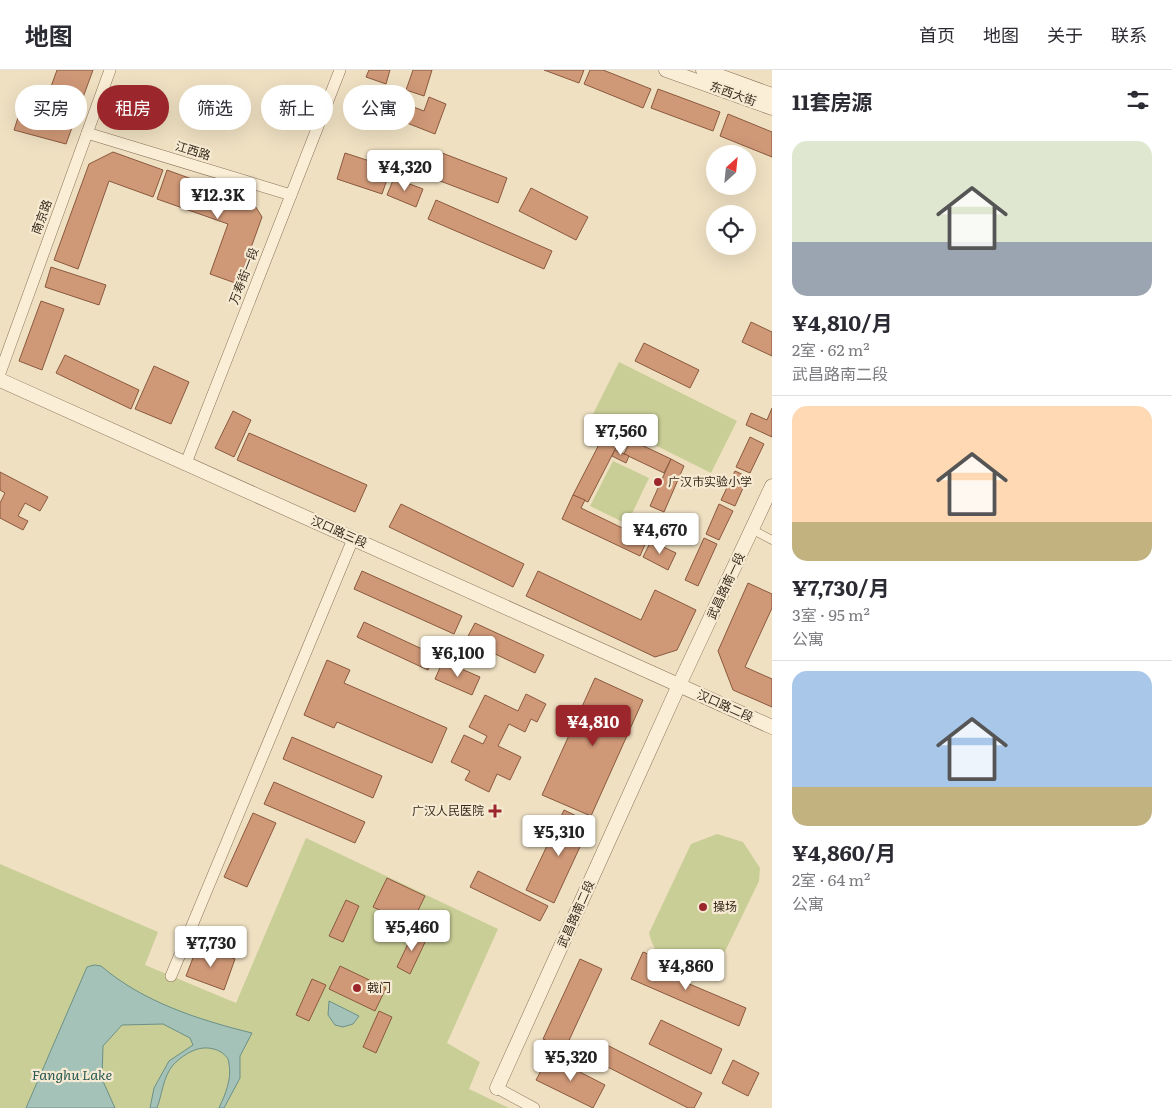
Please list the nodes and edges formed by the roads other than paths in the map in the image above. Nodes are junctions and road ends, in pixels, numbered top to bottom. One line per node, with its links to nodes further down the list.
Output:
1 (110, 70): 7 (street, 南京路)
2 (340, 70): 8 (street, 万寿街一段)
3 (666, 70): 6 (street, 东西大街)
4 (703, 70): 5 (street, 东西大街)
5 (772, 95)
6 (772, 108)
7 (87, 133): 8 (street, 江西路); 9 (street, 南京路)
8 (291, 195): 11 (street, 万寿街一段)
9 (0, 373)
10 (0, 380): 11 (street, 汉口路三段)
11 (186, 463): 14 (street, 汉口路三段)
12 (772, 486): 13 (street, 武昌路南一段)
13 (752, 530): 15 (street); 16 (street, 武昌路南一段)
14 (354, 539): 16 (street, 汉口路三段); 18 (street)
15 (772, 540)
16 (679, 685): 17 (street, 汉口路二段); 19 (street, 武昌路南二段)
17 (772, 727)
18 (171, 976)
19 (498, 1088): 20 (street)
20 (534, 1108)

